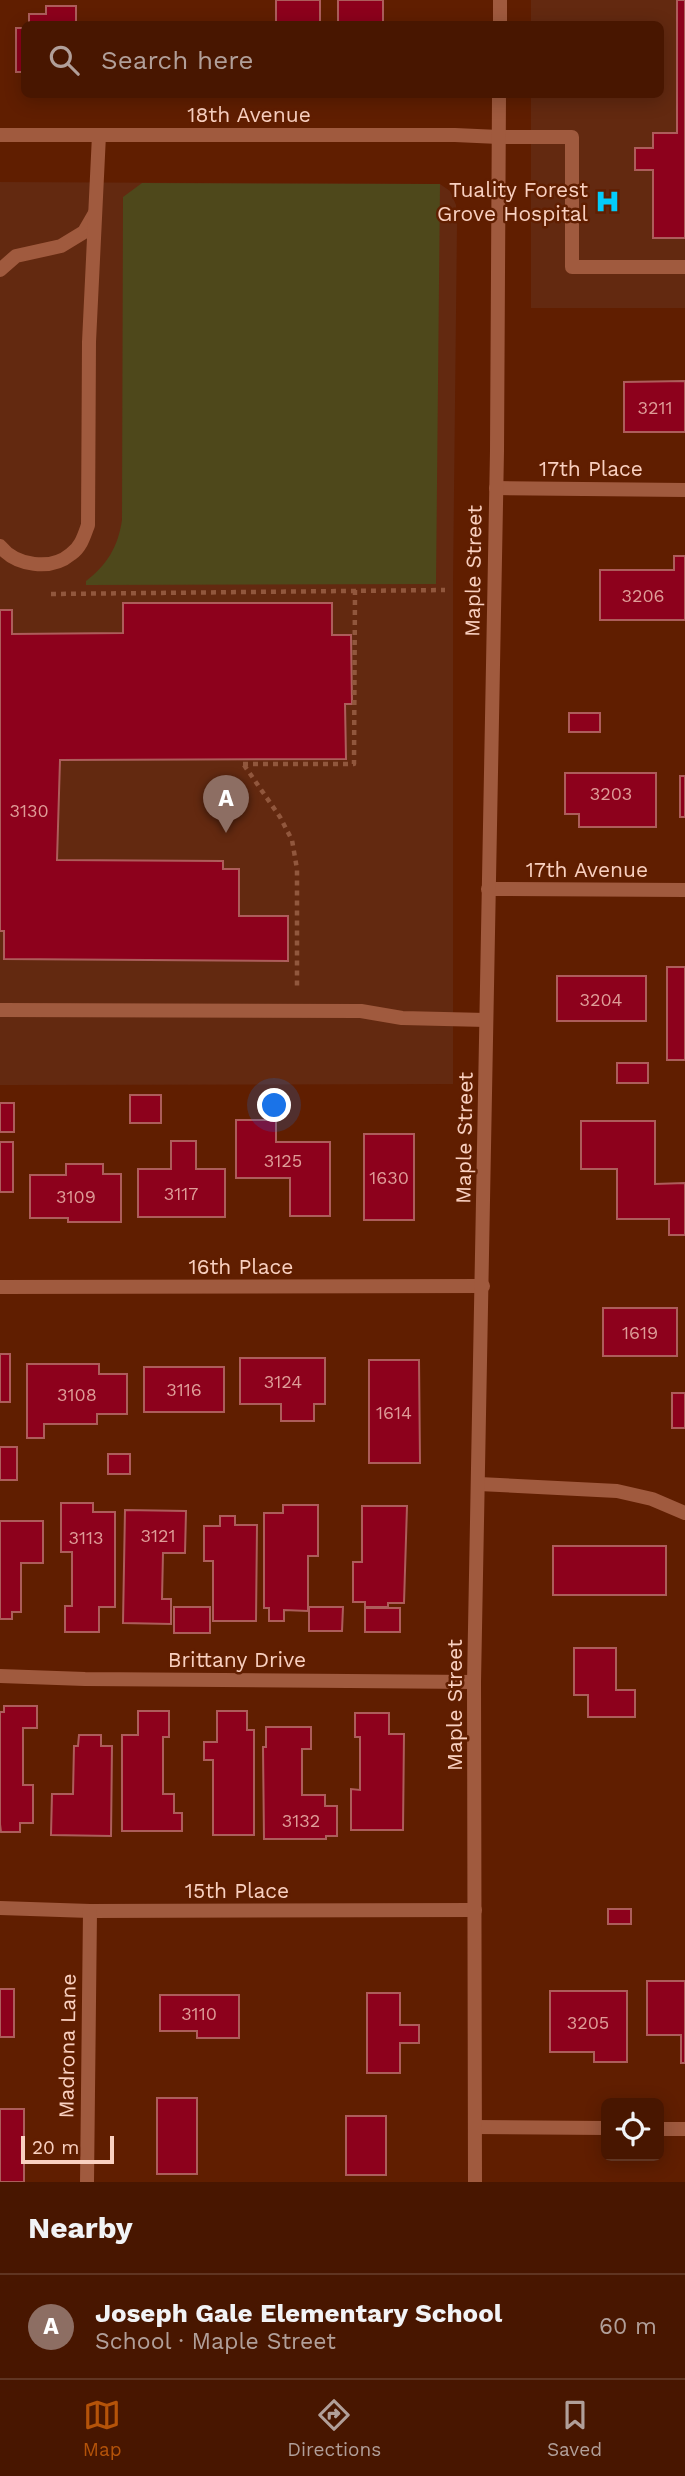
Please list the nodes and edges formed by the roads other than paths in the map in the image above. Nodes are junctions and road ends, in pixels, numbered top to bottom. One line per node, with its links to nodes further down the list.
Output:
1 (500, 0): 2 (street)
2 (500, 21)
3 (499, 98): 6 (street, Maple Street)
4 (0, 135): 5 (street, 18th Avenue)
5 (99, 135): 6 (street, 18th Avenue); 7 (street)
6 (499, 137): 8 (street, 18th Avenue); 10 (street, Maple Street)
7 (96, 211): 9 (street); 12 (street)
8 (685, 267)
9 (0, 270)
10 (496, 488): 11 (street, 17th Place); 13 (street, Maple Street)
11 (685, 490)
12 (0, 546)
13 (488, 890): 14 (street, 17th Avenue); 16 (street, Maple Street)
14 (685, 890)
15 (0, 1010): 16 (street)
16 (486, 1020): 17 (street, Maple Street)
17 (483, 1286): 18 (street, 16th Place); 19 (street, Maple Street)
18 (0, 1287)
19 (478, 1485): 20 (street); 22 (street, Maple Street)
20 (685, 1513)
21 (0, 1676): 22 (street, Brittany Drive)
22 (474, 1682): 24 (street, Maple Street)
23 (0, 1908): 25 (street, 15th Place)
24 (475, 1910): 25 (street, 15th Place); 26 (street, Maple Street)
25 (90, 1911): 30 (street, Madrona Lane)
26 (475, 2127): 27 (street); 31 (street, Maple Street)
27 (601, 2128)
28 (664, 2129): 29 (street)
29 (685, 2129)
30 (86, 2182)
31 (474, 2182)

